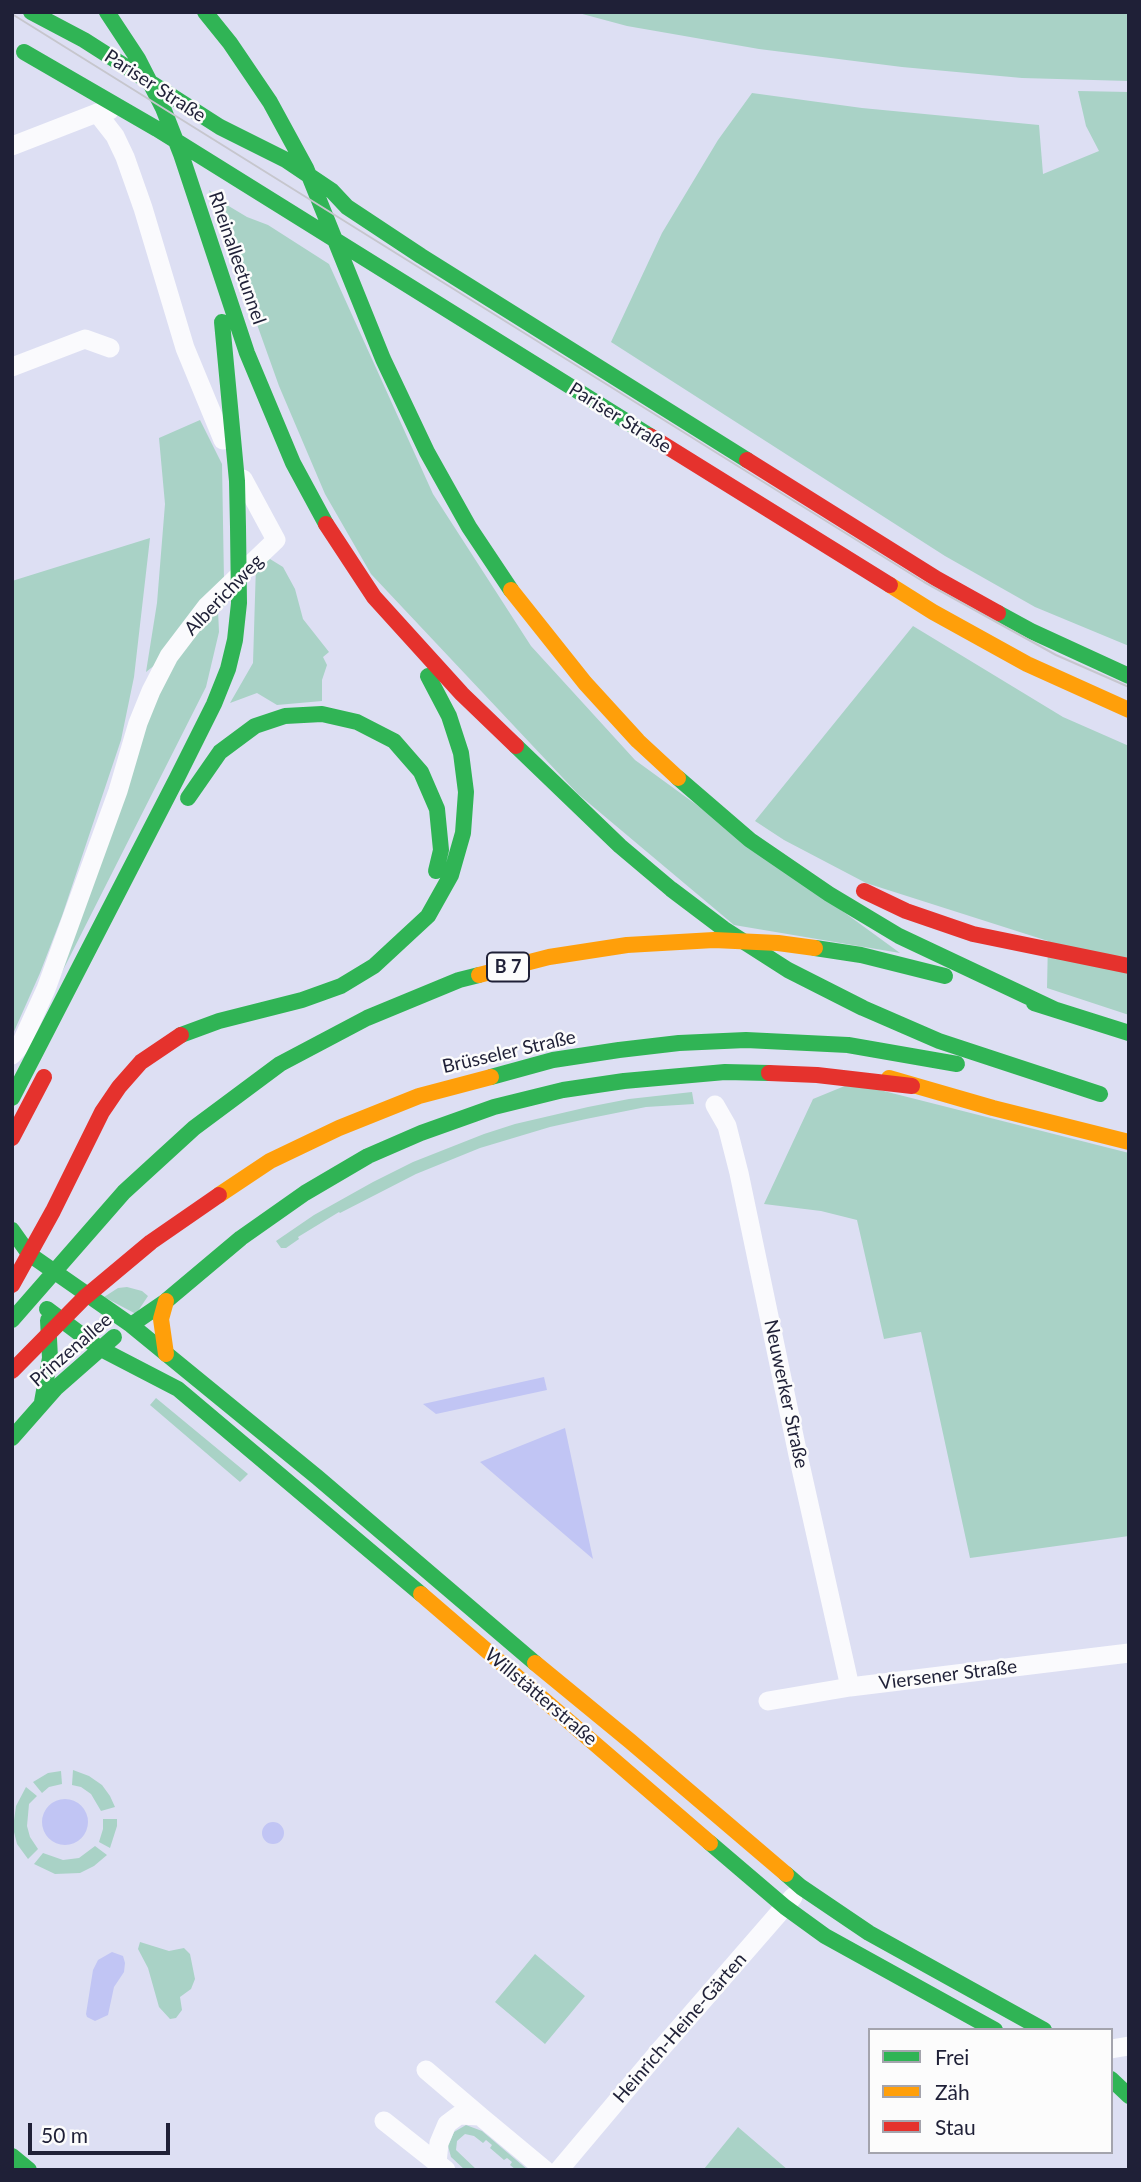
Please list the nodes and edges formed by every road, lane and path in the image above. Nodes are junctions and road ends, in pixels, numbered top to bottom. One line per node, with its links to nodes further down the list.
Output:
1 (31, 12): 13 (main road, Pariser Straße)
2 (107, 12): 14 (main road, Rheinalleetunnel)
3 (205, 12): 21 (main road)
4 (18, 47): 5 (main road, Pariser Straße); 6 (main road, Pariser Straße)
5 (74, 91): 7 (main road, Pariser Straße); 8 (street)
6 (121, 108): 7 (street, Pariser Straße); 9 (street); 11 (main road, Pariser Straße); 12 (main road, Pariser Straße)
7 (97, 113): 8 (street); 9 (street, Alberichweg)
8 (77, 120): 10 (street)
9 (115, 136): 30 (street, Alberichweg)
10 (12, 146)
11 (266, 159): 12 (main road); 13 (main road, Pariser Straße)
12 (243, 183): 20 (main road, Pariser Straße)
13 (347, 206): 19 (main road, Pariser Straße)
14 (218, 268): 17 (main road, Rheinalleetunnel); 34 (main road)
15 (110, 348): 16 (street)
16 (12, 367)
17 (323, 519): 18 (main road, Brüsseler Straße)
18 (374, 597): 25 (main road); 33 (main road, Brüsseler Straße)
19 (1129, 676)
20 (1129, 710)
21 (701, 800): 23 (main road); 27 (main road)
22 (180, 813): 25 (main road)
23 (828, 875)
24 (850, 885): 26 (main road)
25 (402, 941): 41 (main road)
26 (1129, 966)
27 (1056, 1010): 28 (main road, B 7); 45 (main road, B 7)
28 (1129, 1033)
29 (746, 1040): 32 (main road); 33 (main road, Brüsseler Straße); 49 (main road, Brüsseler Straße)
30 (12, 1055)
31 (50, 1066): 37 (main road)
32 (912, 1086): 38 (main road); 43 (main road, Prinzenallee)
33 (1100, 1094): 35 (main road, Brüsseler Straße)
34 (12, 1098)
35 (1119, 1099)
36 (715, 1105): 53 (street, Neuwerker Straße)
37 (12, 1138)
38 (1129, 1142)
39 (12, 1230): 42 (main road, Willstätterstraße)
40 (12, 1276): 44 (main road, Willstätterstraße)
41 (12, 1284)
42 (94, 1300): 46 (main road, Willstätterstraße); 47 (main road)
43 (166, 1301): 46 (main road, Prinzenallee); 48 (main road)
44 (41, 1305): 47 (main road, Willstätterstraße); 50 (main road)
45 (12, 1320)
46 (131, 1325): 47 (main road, Prinzenallee); 48 (main road, Willstätterstraße)
47 (99, 1349): 48 (main road, Willstätterstraße); 50 (main road, Prinzenallee); 56 (main road, Willstätterstraße)
48 (166, 1354): 55 (main road, Willstätterstraße)
49 (12, 1371)
50 (42, 1402): 51 (main road, Prinzenallee)
51 (12, 1438)
52 (1129, 1653): 53 (street, Viersener Straße)
53 (850, 1687): 54 (street, Viersener Straße)
54 (768, 1701)
55 (802, 1887): 56 (street, Heinrich-Heine-Gärten); 58 (main road, Willstätterstraße)
56 (785, 1907): 57 (main road, Willstätterstraße); 70 (street, Heinrich-Heine-Gärten)
57 (991, 2028)
58 (1040, 2028)
59 (426, 2070): 64 (street)
60 (1113, 2081): 61 (main road)
61 (1129, 2096)
62 (1113, 2102): 63 (main road)
63 (1129, 2112)
64 (480, 2116): 67 (street); 69 (street)
65 (384, 2121): 67 (street)
66 (12, 2156): 68 (main road)
67 (442, 2166)
68 (29, 2170)
69 (545, 2170)
70 (559, 2170)

